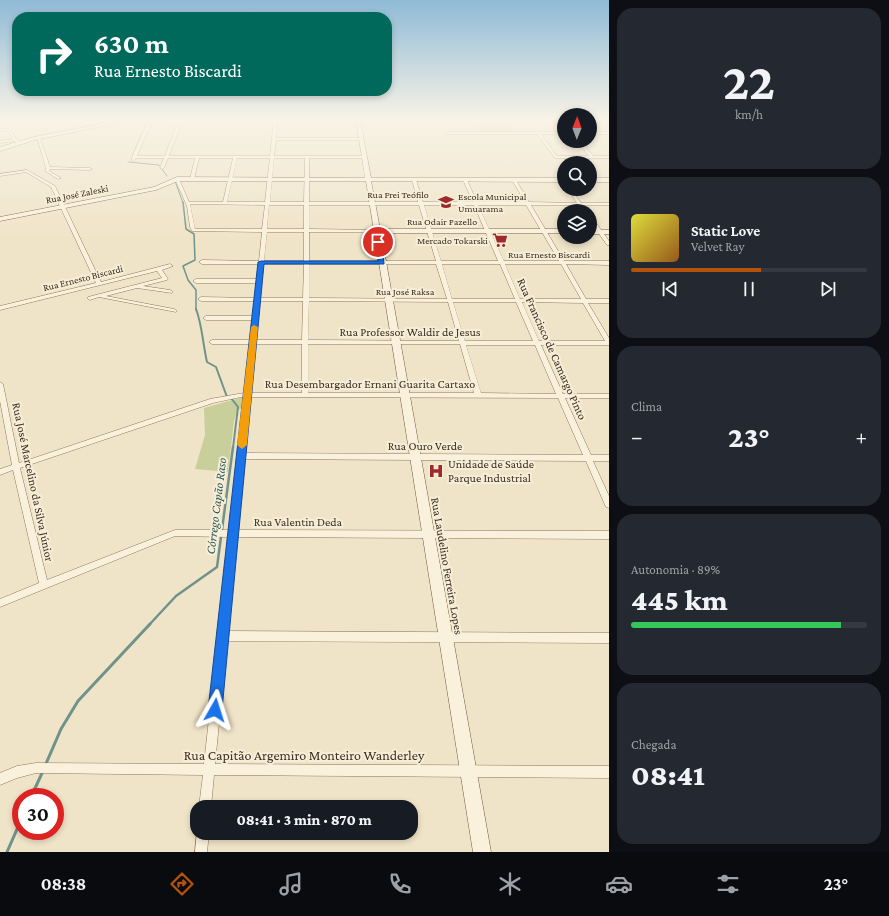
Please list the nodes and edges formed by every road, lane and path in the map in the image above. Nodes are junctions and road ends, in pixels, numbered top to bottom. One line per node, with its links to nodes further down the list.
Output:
1 (45, 159): 8 (street)
2 (165, 159): 10 (street)
3 (197, 159): 14 (street)
4 (235, 159): 15 (street)
5 (272, 159): 16 (street)
6 (307, 159): 17 (street)
7 (364, 159): 18 (street, Rua Laudelino Ferreira Lopes)
8 (48, 168): 9 (street); 12 (street)
9 (90, 168)
10 (162, 168)
11 (0, 175): 38 (street)
12 (59, 178)
13 (177, 179): 14 (street, Rua José Zaleski); 26 (street); 38 (street, Rua José Zaleski)
14 (192, 179): 15 (street, Rua José Zaleski)
15 (230, 179): 16 (street, Rua José Zaleski); 27 (street)
16 (270, 180): 17 (street, Rua José Zaleski); 28 (street)
17 (307, 180): 18 (street, Rua José Zaleski); 29 (street)
18 (368, 180): 19 (street, Rua José Zaleski); 30 (street, Rua Laudelino Ferreira Lopes)
19 (414, 180): 20 (street, Rua José Zaleski); 31 (street)
20 (465, 180): 21 (street, Rua José Zaleski); 32 (street, Rua Francisco de Camargo Pinto)
21 (514, 180): 24 (street, Rua José Zaleski); 33 (street)
22 (597, 180): 23 (street)
23 (609, 180)
24 (557, 181)
25 (574, 196): 35 (street)
26 (187, 203): 27 (street, Rua Frei Teófilo); 41 (street, Rua Odair Pazello)
27 (225, 203): 28 (street, Rua Frei Teófilo)
28 (267, 203): 29 (street, Rua Frei Teófilo); 41 (street)
29 (307, 203): 30 (street, Rua Frei Teófilo); 42 (street)
30 (372, 203): 31 (street, Rua Frei Teófilo); 43 (street, Rua Laudelino Ferreira Lopes)
31 (421, 203): 32 (street, Rua Frei Teófilo); 44 (street)
32 (475, 204): 33 (street, Rua Frei Teófilo); 45 (street, Rua Francisco de Camargo Pinto)
33 (528, 204): 34 (street, Rua Frei Teófilo); 46 (street)
34 (557, 204)
35 (580, 204)
36 (597, 204): 37 (street, Rua Frei Teófilo)
37 (609, 204)
38 (63, 207): 39 (street, Rua José Zaleski); 65 (street)
39 (0, 219)
40 (597, 228): 48 (street)
41 (264, 231): 42 (street, Rua Odair Pazello); 52 (street)
42 (306, 231): 43 (street, Rua Odair Pazello); 53 (street)
43 (377, 231): 44 (street, Rua Odair Pazello); 54 (street, Rua Laudelino Ferreira Lopes)
44 (429, 231): 45 (street, Rua Odair Pazello); 55 (street)
45 (488, 231): 46 (street, Rua Odair Pazello); 56 (street, Rua Francisco de Camargo Pinto)
46 (544, 231): 47 (street, Rua Odair Pazello); 57 (street)
47 (557, 232)
48 (600, 232): 49 (street); 50 (street)
49 (609, 232)
50 (609, 244)
51 (202, 262): 52 (street, Rua Ernesto Biscardi)
52 (261, 262): 53 (street, Rua Ernesto Biscardi); 64 (street)
53 (306, 263): 54 (street, Rua Ernesto Biscardi); 72 (street)
54 (382, 263): 55 (street, Rua Ernesto Biscardi); 73 (street, Rua Laudelino Ferreira Lopes)
55 (438, 263): 56 (street, Rua Ernesto Biscardi); 74 (street)
56 (502, 263): 57 (street, Rua Ernesto Biscardi); 75 (street, Rua Francisco de Camargo Pinto)
57 (562, 263): 58 (street, Rua Ernesto Biscardi); 76 (street)
58 (609, 263)
59 (170, 266): 60 (street, Rua Ernesto Biscardi)
60 (159, 269): 61 (street, Rua Ernesto Biscardi); 62 (street)
61 (151, 271): 62 (street); 65 (street, Rua Ernesto Biscardi)
62 (158, 281): 66 (street)
63 (196, 281): 64 (street)
64 (259, 281): 71 (street)
65 (99, 284): 78 (street, Rua Ernesto Biscardi)
66 (136, 286): 67 (street); 68 (street)
67 (170, 292)
68 (97, 296): 69 (street); 79 (street)
69 (90, 298)
70 (201, 299): 71 (street, Rua José Raksa)
71 (257, 299): 72 (street, Rua José Raksa); 81 (street)
72 (306, 299): 73 (street, Rua José Raksa); 84 (street)
73 (388, 300): 74 (street, Rua José Raksa); 85 (street, Rua Laudelino Ferreira Lopes)
74 (450, 300): 75 (street, Rua José Raksa); 86 (street)
75 (518, 300): 76 (street, Rua José Raksa); 87 (street, Rua Francisco de Camargo Pinto)
76 (584, 300): 77 (street, Rua José Raksa); 88 (street)
77 (609, 300)
78 (0, 308)
79 (174, 311)
80 (206, 318): 81 (street)
81 (255, 318): 83 (street)
82 (212, 342): 83 (street, Rua Professor Waldir de Jesus)
83 (253, 342): 84 (street, Rua Professor Waldir de Jesus); 90 (street)
84 (305, 342): 85 (street, Rua Professor Waldir de Jesus); 91 (street)
85 (396, 343): 86 (street, Rua Professor Waldir de Jesus); 92 (street, Rua Laudelino Ferreira Lopes)
86 (462, 343): 87 (street, Rua Professor Waldir de Jesus); 93 (street)
87 (537, 343): 88 (street, Rua Professor Waldir de Jesus); 94 (street, Rua Francisco de Camargo Pinto)
88 (609, 343)
89 (0, 384): 100 (street, Rua José Marcelino da Silva Júnior)
90 (247, 395): 91 (street, Rua Desembargador Ernani Guarita Cartaxo); 96 (street); 100 (street, Rua Desembargador Ernani Guarita Cartaxo)
91 (305, 395): 92 (street, Rua Desembargador Ernani Guarita Cartaxo)
92 (405, 395): 93 (street, Rua Desembargador Ernani Guarita Cartaxo); 97 (street, Rua Laudelino Ferreira Lopes)
93 (478, 395): 94 (street, Rua Desembargador Ernani Guarita Cartaxo)
94 (560, 396): 95 (street, Rua Desembargador Ernani Guarita Cartaxo); 98 (street, Rua Francisco de Camargo Pinto)
95 (609, 396)
96 (241, 456): 97 (street, Rua Ouro Verde); 103 (street)
97 (415, 457): 98 (street, Rua Ouro Verde); 104 (street, Rua Laudelino Ferreira Lopes)
98 (588, 458): 99 (street, Rua Ouro Verde); 102 (street, Rua Francisco de Camargo Pinto)
99 (609, 458)
100 (16, 466): 101 (street, Rua Desembargador Ernani Guarita Cartaxo); 106 (street, Rua José Marcelino da Silva Júnior)
101 (0, 472)
102 (609, 505)
103 (230, 534): 104 (street, Rua Valentin Deda); 106 (street, Rua Valentin Deda); 108 (street)
104 (428, 535): 105 (street, Rua Valentin Deda); 109 (street, Rua Laudelino Ferreira Lopes)
105 (609, 536)
106 (44, 586): 107 (street, Rua Valentin Deda)
107 (0, 603)
108 (222, 636): 109 (street); 111 (street)
109 (446, 637): 110 (street); 112 (street, Rua Laudelino Ferreira Lopes)
110 (609, 638)
111 (209, 769): 112 (street, Rua Capitão Argemiro Monteiro Wanderley); 114 (street, Rua Capitão Argemiro Monteiro Wanderley); 115 (street)
112 (469, 771): 113 (street, Rua Capitão Argemiro Monteiro Wanderley); 118 (street, Rua Laudelino Ferreira Lopes)
113 (609, 772)
114 (0, 779)
115 (206, 800)
116 (202, 840): 117 (street)
117 (201, 852)
118 (482, 852)

